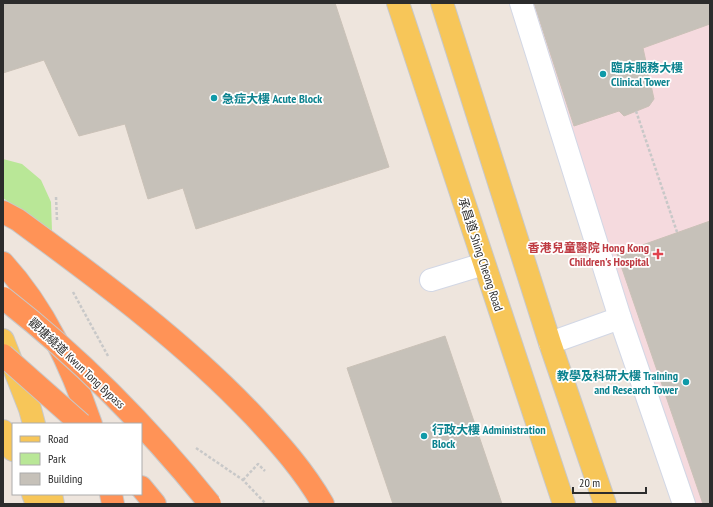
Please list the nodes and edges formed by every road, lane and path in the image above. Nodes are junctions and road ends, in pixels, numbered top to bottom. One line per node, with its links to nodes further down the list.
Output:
1 (398, 3): 10 (main road, 承昌道 Shing Cheong Road)
2 (442, 3): 16 (main road)
3 (521, 3): 14 (lane)
4 (636, 111): 8 (path)
5 (56, 196): 7 (path)
6 (3, 212): 33 (highway)
7 (57, 227)
8 (677, 232)
9 (3, 263): 21 (highway)
10 (484, 264): 11 (lane); 34 (main road, 承昌道 Shing Cheong Road)
11 (431, 280)
12 (70, 287): 18 (path)
13 (3, 298): 22 (highway, 觀塘繞道 Kwun Tong Bypass, bridge)
14 (620, 318): 16 (lane); 36 (lane)
15 (3, 340): 19 (main road)
16 (550, 343): 35 (main road)
17 (3, 355): 20 (highway, bridge)
18 (109, 357)
19 (34, 423)
20 (80, 423)
21 (91, 423)
22 (141, 423)
23 (142, 424): 31 (highway, 觀塘繞道 Kwun Tong Bypass, bridge)
24 (3, 431): 26 (main road)
25 (194, 447): 28 (path)
26 (12, 448)
27 (266, 471): 28 (path)
28 (243, 480): 32 (path)
29 (142, 488): 30 (highway)
30 (155, 504)
31 (210, 504)
32 (266, 504)
33 (323, 504)
34 (564, 504)
35 (605, 504)
36 (684, 504)

